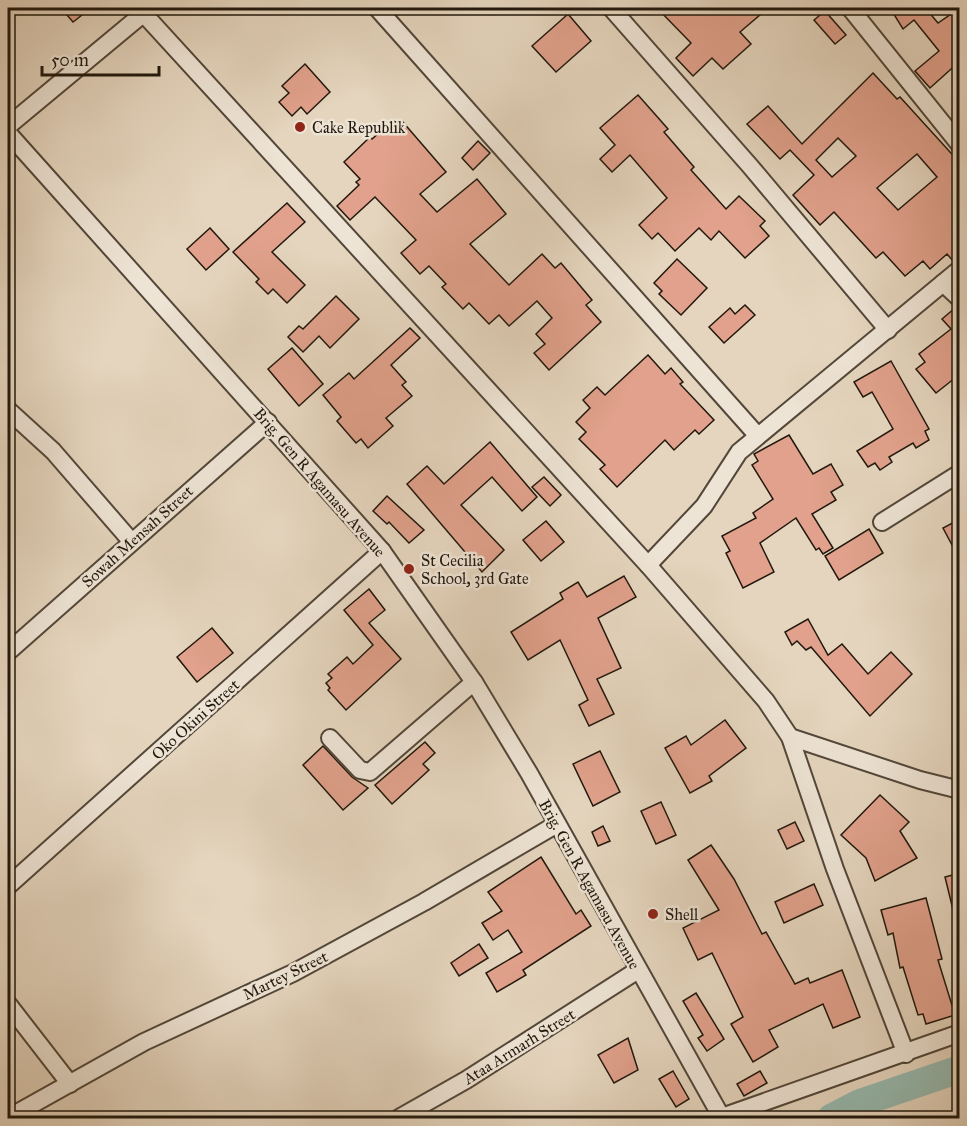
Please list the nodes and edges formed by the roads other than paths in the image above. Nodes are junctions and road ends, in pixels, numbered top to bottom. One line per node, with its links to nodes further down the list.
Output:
1 (377, 8): 14 (street)
2 (611, 8): 11 (street)
3 (850, 8): 7 (street)
4 (146, 10): 5 (street); 19 (street)
5 (8, 126)
6 (8, 134): 13 (street, Brig. Gen R Agamasu Avenue)
7 (960, 145)
8 (960, 269): 9 (street)
9 (943, 283): 10 (street); 11 (street)
10 (960, 299)
11 (888, 330): 14 (street)
12 (8, 410): 17 (street)
13 (268, 422): 17 (street, Sowah Mensah Street); 18 (street, Brig. Gen R Agamasu Avenue)
14 (757, 435): 19 (street)
15 (960, 473): 16 (street)
16 (882, 522)
17 (131, 541): 20 (street, Sowah Mensah Street)
18 (382, 551): 21 (street, Brig. Gen R Agamasu Avenue); 26 (street, Oko Okini Street)
19 (648, 565): 22 (street)
20 (8, 652)
21 (474, 682): 23 (street); 25 (street, Brig. Gen R Agamasu Avenue)
22 (790, 737): 24 (street); 30 (street)
23 (330, 738)
24 (960, 790)
25 (557, 824): 27 (street, Brig. Gen R Agamasu Avenue); 31 (street, Martey Street)
26 (8, 886)
27 (638, 970): 32 (street, Brig. Gen R Agamasu Avenue); 34 (street, Ataa Armarh Street)
28 (8, 1004): 31 (street)
29 (960, 1033): 30 (street)
30 (906, 1054): 32 (street)
31 (70, 1084): 33 (street, Martey Street)
32 (721, 1118)
33 (9, 1119)
34 (399, 1119)

